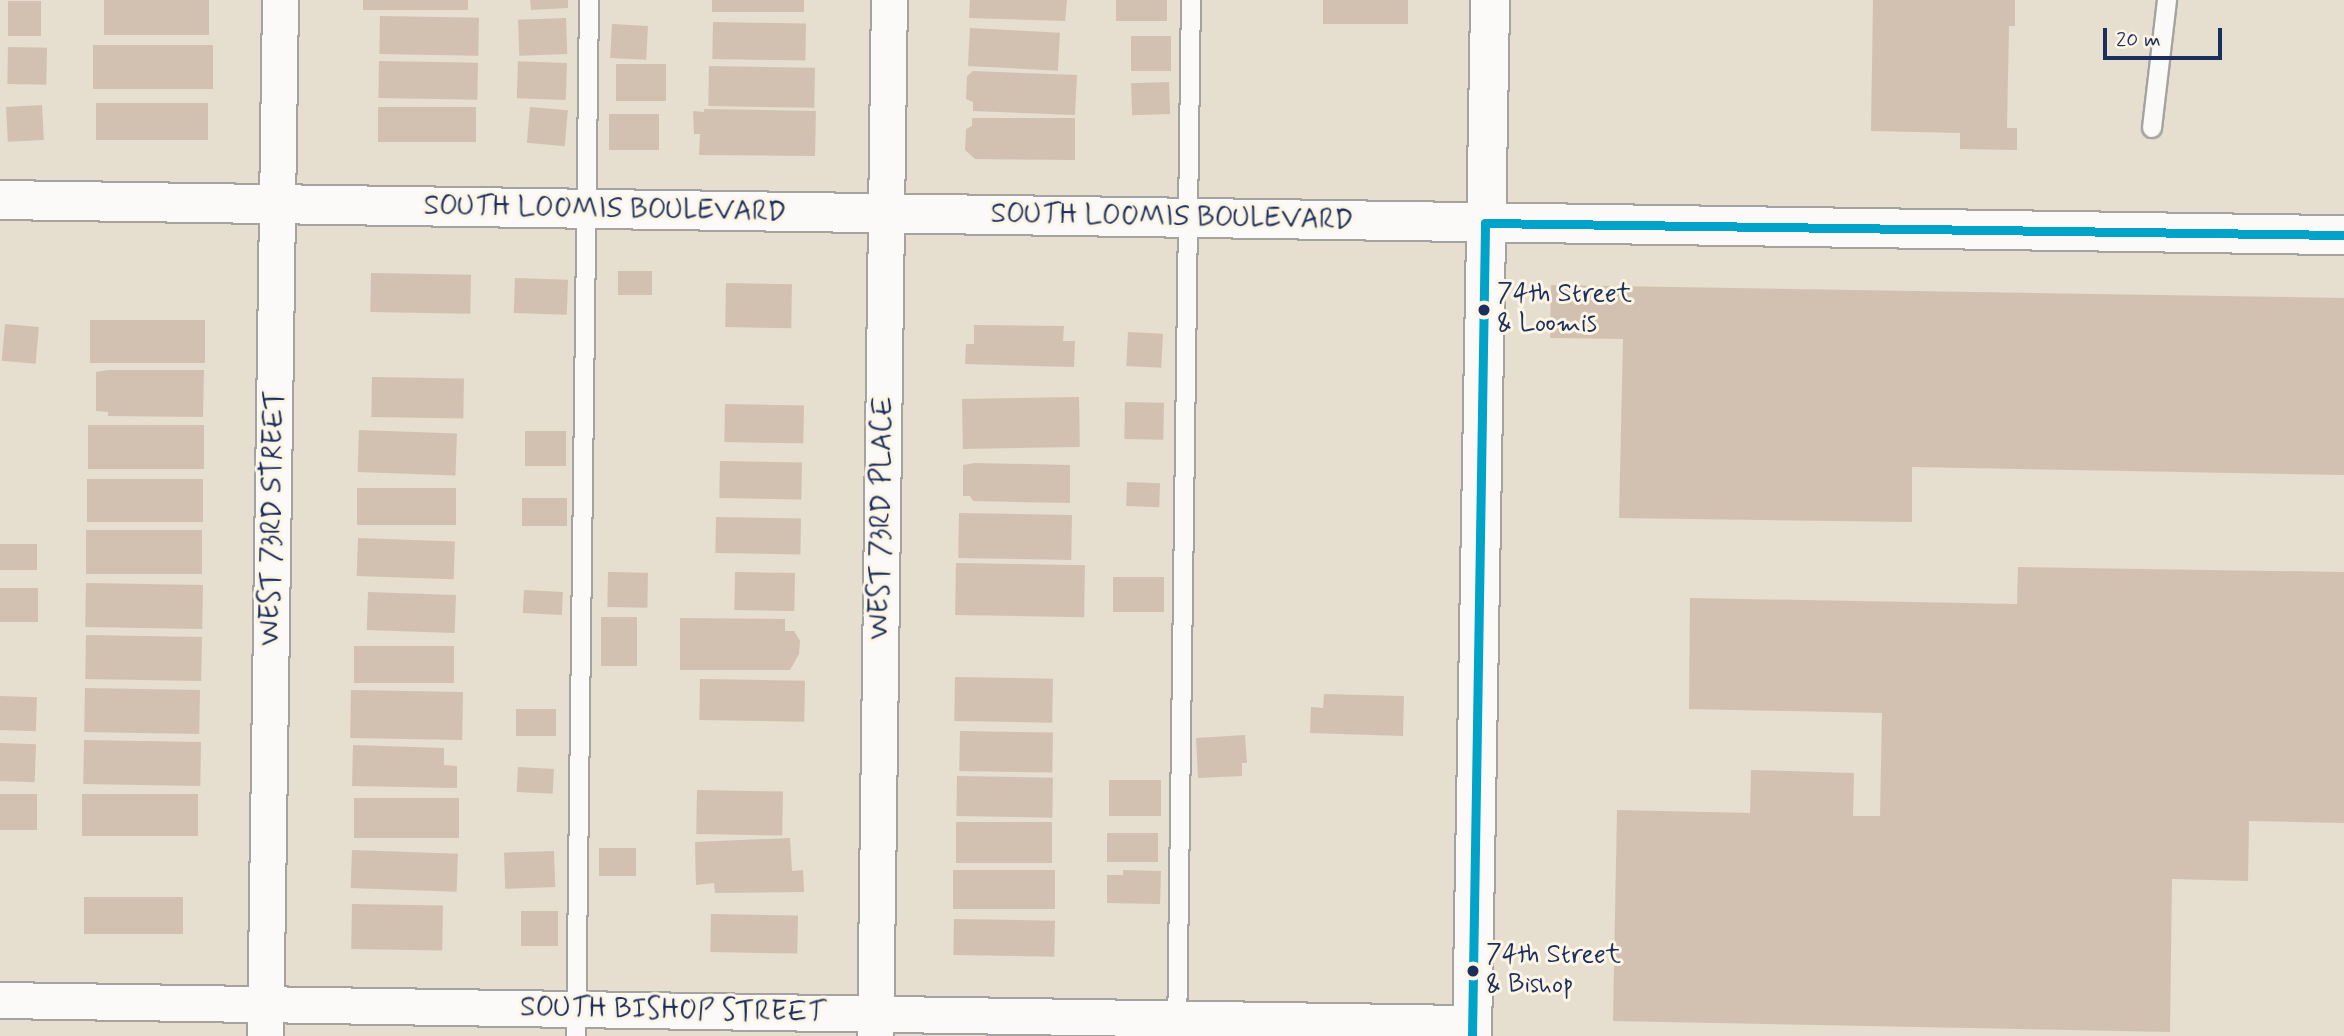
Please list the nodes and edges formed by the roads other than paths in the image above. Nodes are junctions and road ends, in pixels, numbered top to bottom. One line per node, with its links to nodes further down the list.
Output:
1 (280, 0): 9 (street, WEST 73RD STREET)
2 (589, 0): 10 (lane)
3 (889, 0): 11 (street, WEST 73RD PLACE)
4 (1191, 0): 12 (lane)
5 (1490, 0): 13 (street)
6 (2166, 0): 7 (lane)
7 (2152, 128)
8 (0, 200): 9 (street, SOUTH LOOMIS BOULEVARD)
9 (277, 205): 10 (street, SOUTH LOOMIS BOULEVARD); 16 (street, WEST 73RD STREET)
10 (586, 209): 11 (street, SOUTH LOOMIS BOULEVARD); 17 (lane)
11 (886, 214): 12 (street, SOUTH LOOMIS BOULEVARD); 18 (street, WEST 73RD PLACE)
12 (1189, 219): 13 (street, SOUTH LOOMIS BOULEVARD); 19 (lane)
13 (1485, 223): 14 (street, SOUTH LOOMIS BOULEVARD); 20 (street)
14 (2344, 235)
15 (0, 1000): 16 (street, SOUTH BISHOP STREET)
16 (265, 1020): 17 (street, SOUTH BISHOP STREET)
17 (576, 1023): 18 (street, SOUTH BISHOP STREET)
18 (875, 1025): 19 (street, SOUTH BISHOP STREET)
19 (1177, 1027): 20 (street, SOUTH BISHOP STREET)
20 (1472, 1030)

